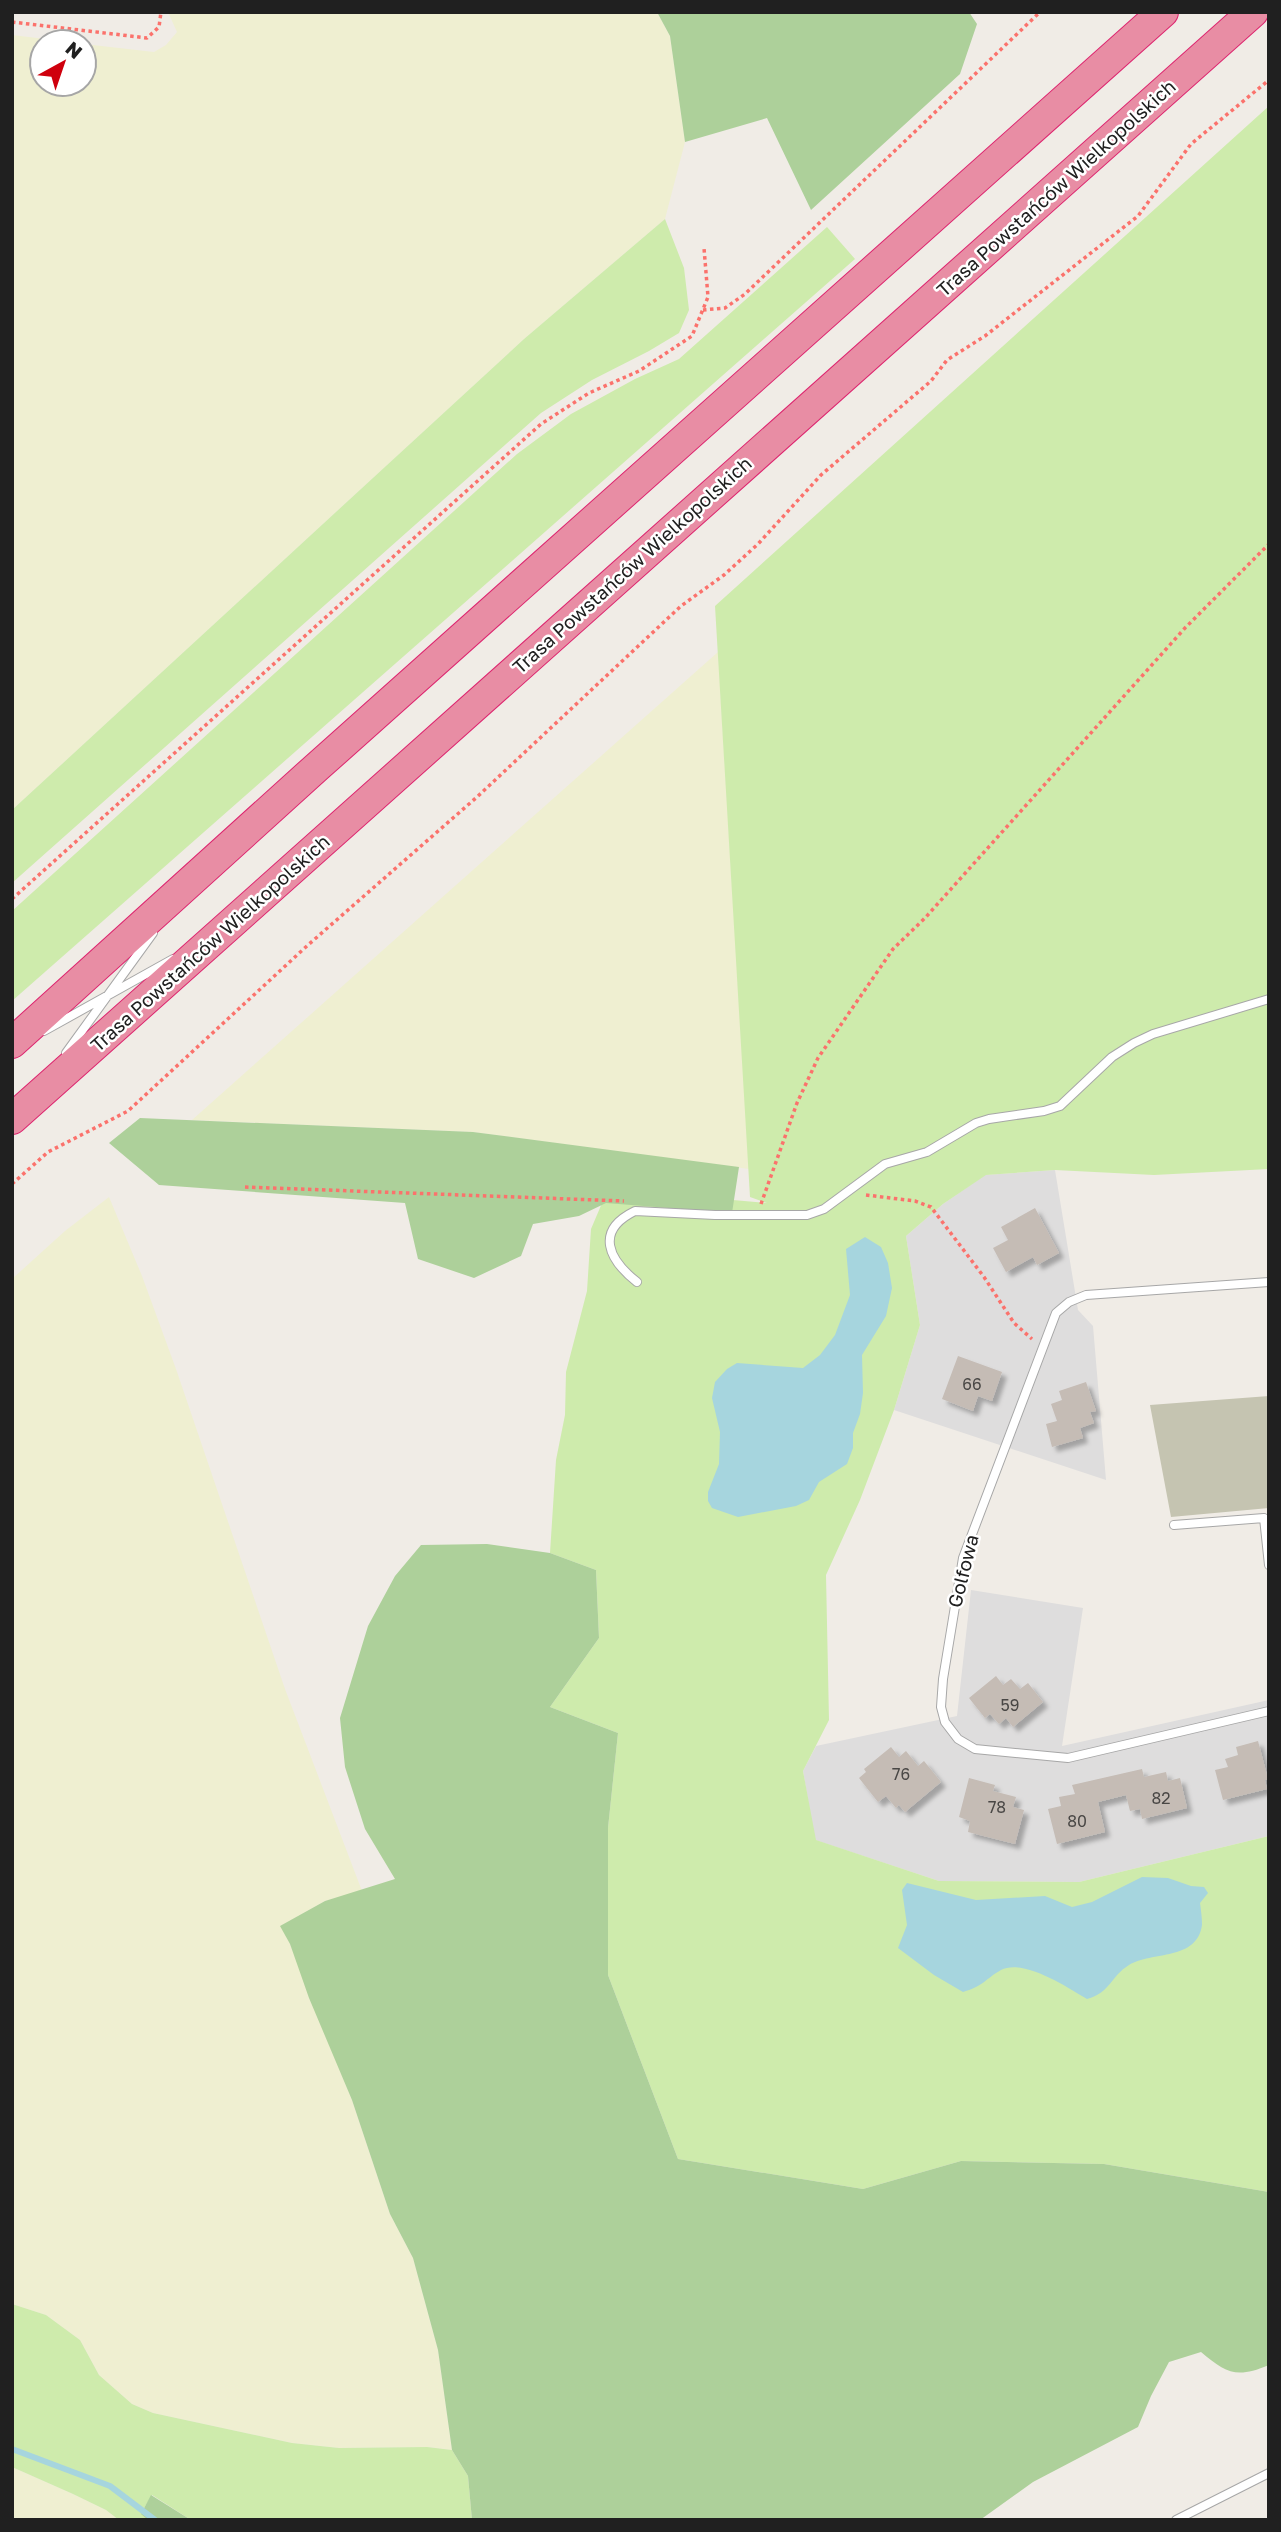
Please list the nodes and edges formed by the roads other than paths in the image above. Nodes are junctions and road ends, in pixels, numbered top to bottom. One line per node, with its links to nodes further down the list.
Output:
1 (1163, 12): 3 (highway)
2 (1253, 12): 6 (highway, Trasa Powstańców Wielkopolskich)
3 (189, 884): 4 (lane); 9 (highway)
4 (164, 917)
5 (156, 928): 7 (lane)
6 (227, 928): 7 (lane); 13 (highway, Trasa Powstańców Wielkopolskich)
7 (108, 995): 10 (lane); 11 (lane)
8 (1269, 999): 14 (lane)
9 (12, 1043)
10 (12, 1049)
11 (61, 1060)
12 (53, 1071): 13 (lane)
13 (21, 1111)
14 (637, 1282)
15 (1269, 1282): 19 (lane, Golfowa)
16 (1266, 1518): 17 (lane); 18 (lane)
17 (1174, 1525)
18 (1269, 1565)
19 (1269, 1711)
20 (1269, 2473): 21 (lane)
21 (1176, 2520)

